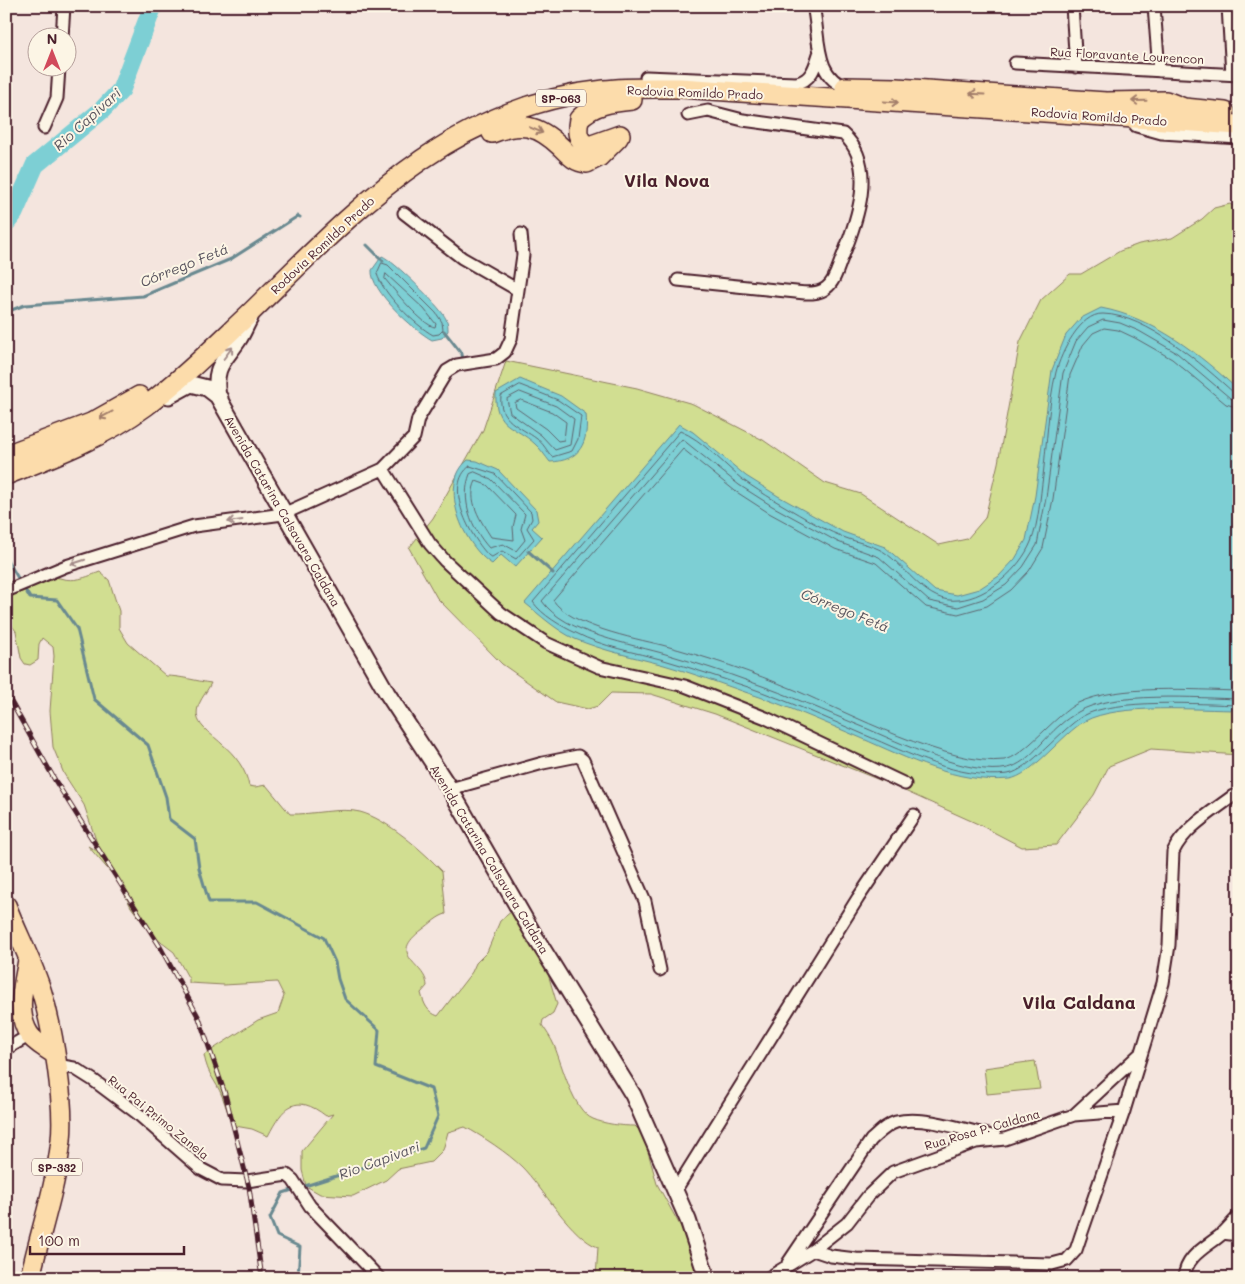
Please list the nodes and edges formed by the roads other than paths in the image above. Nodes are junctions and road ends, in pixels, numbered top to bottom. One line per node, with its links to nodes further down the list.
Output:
1 (64, 6): 6 (street)
2 (813, 6): 7 (street)
3 (1072, 6): 9 (street)
4 (1154, 6): 10 (street)
5 (1228, 6): 11 (street)
6 (63, 28)
7 (819, 54): 12 (street); 14 (street)
8 (1015, 63): 9 (street, Rua Floravante Lourencon)
9 (1076, 66): 10 (street, Rua Floravante Lourencon)
10 (1159, 71): 11 (street, Rua Floravante Lourencon)
11 (1235, 75)
12 (646, 76): 14 (main road, Rodovia Romildo Prado / SP-063); 31 (main road, Rodovia Romildo Prado / SP-063, one-way to 31)
13 (58, 78): 22 (street)
14 (849, 88): 16 (main road, Rodovia Romildo Prado / SP-063, one-way to 14)
15 (784, 95): 20 (main road, Rodovia Romildo Prado / SP-063, one-way to 20); 24 (main road, Rodovia Romildo Prado / SP-063); 24 (main road, one-way to 15)
16 (1166, 101): 17 (main road); 18 (main road, Rodovia Romildo Prado / SP-063)
17 (1239, 104)
18 (1239, 114)
19 (688, 115): 27 (street)
20 (1107, 116): 21 (main road, Rodovia Romildo Prado / SP-063); 23 (street)
21 (1239, 125)
22 (44, 128)
23 (1239, 136)
24 (395, 178): 29 (main road, Rodovia Romildo Prado / SP-063)
25 (404, 213): 28 (street)
26 (521, 234): 28 (street)
27 (678, 280)
28 (518, 290): 32 (street)
29 (255, 308): 30 (street, one-way to 29); 33 (main road, Rodovia Romildo Prado / SP-063)
30 (220, 398): 33 (street); 34 (street, Avenida Catarina Calsavara Caldana)
31 (6, 455)
32 (382, 469): 34 (street); 36 (street)
33 (6, 475)
34 (283, 514): 35 (street, one-way to 35); 37 (street, Avenida Catarina Calsavara Caldana)
35 (6, 591)
36 (905, 784)
37 (450, 789): 43 (street); 54 (street, Avenida Catarina Calsavara Caldana)
38 (1232, 796): 49 (street)
39 (914, 815): 54 (street)
40 (6, 905): 41 (main road, SP-332)
41 (10, 927): 42 (main road, SP-332)
42 (28, 959): 44 (main road, SP-332); 45 (main road)
43 (660, 970)
44 (42, 993): 45 (main road); 46 (main road, SP-332)
45 (22, 994): 47 (main road)
46 (49, 1023): 47 (main road); 50 (main road, SP-332)
47 (30, 1035): 48 (street); 50 (main road)
48 (6, 1049)
49 (1142, 1051): 51 (street); 52 (street)
50 (55, 1060): 60 (main road, SP-332); 61 (street, Rua Pai Primo Zanela)
51 (1124, 1111): 52 (street, Rua Rosa P. Caldana); 58 (street)
52 (1074, 1115): 53 (street, Rua Rosa P. Caldana)
53 (1005, 1138): 58 (street, Rua Rosa P. Caldana); 59 (street)
54 (675, 1191): 62 (street, Avenida Catarina Calsavara Caldana)
55 (1239, 1216): 56 (street)
56 (1222, 1233): 57 (street); 64 (street)
57 (1239, 1235)
58 (813, 1250): 59 (street, Rua Rosa P. Caldana)
59 (784, 1270): 63 (street, Rua Rosa P. Caldana)
60 (30, 1278)
61 (379, 1278)
62 (707, 1278)
63 (768, 1278)
64 (1184, 1278)

